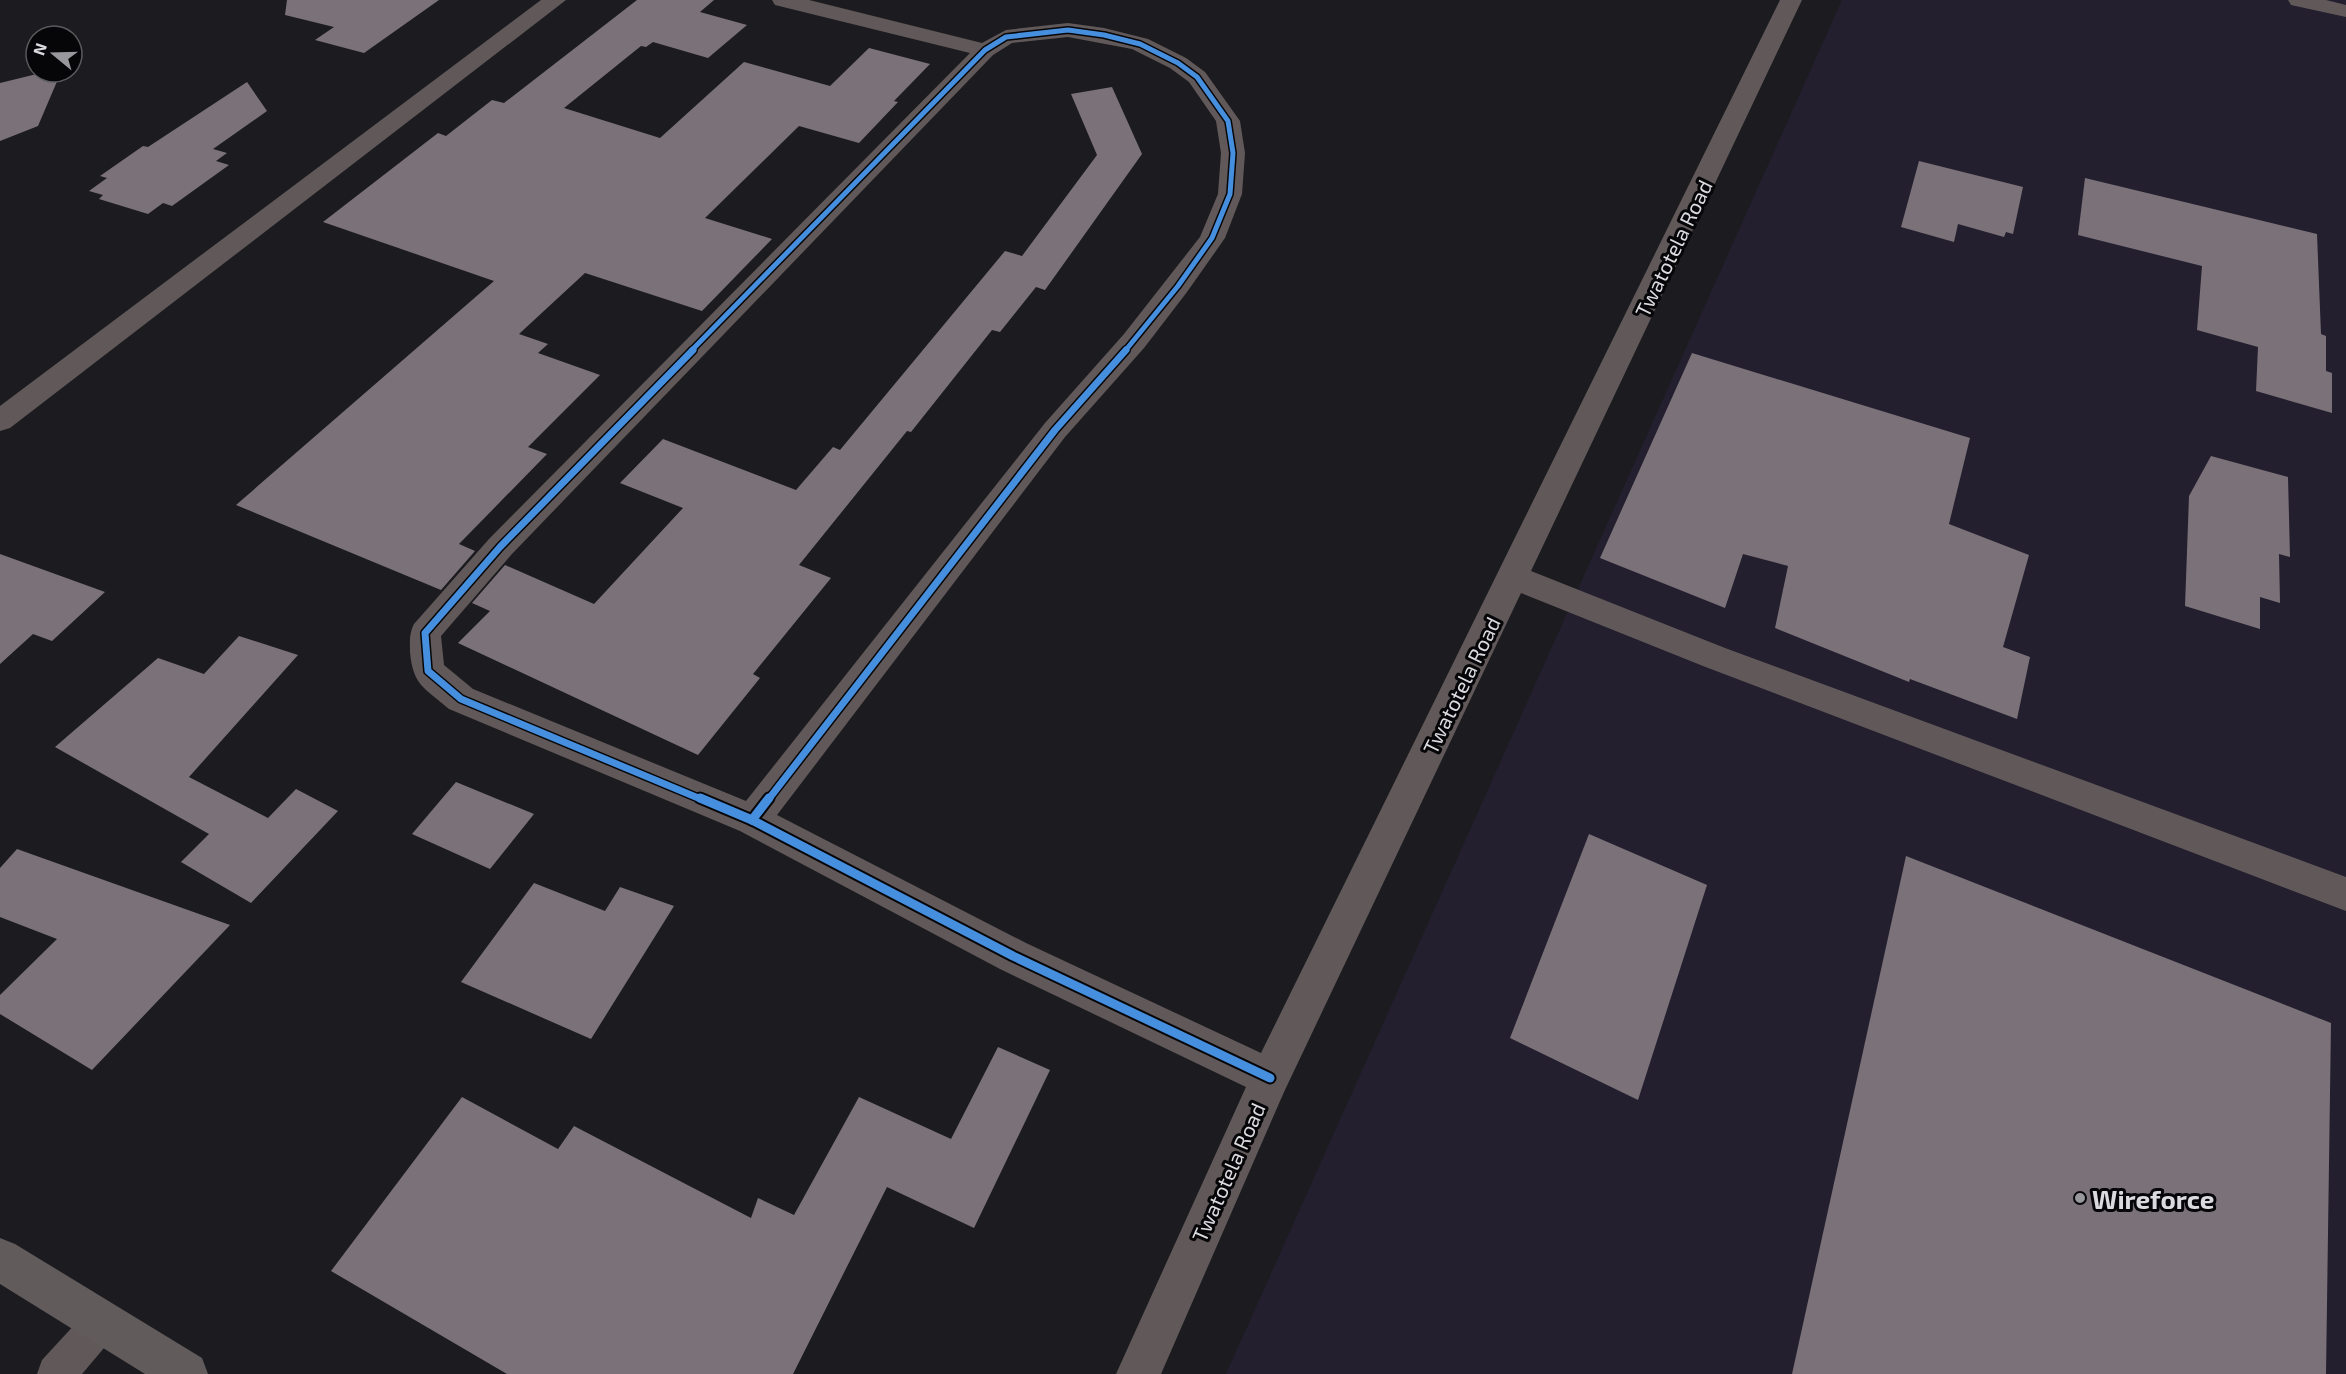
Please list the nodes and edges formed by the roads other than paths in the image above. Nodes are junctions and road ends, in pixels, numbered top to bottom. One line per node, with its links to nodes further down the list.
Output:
1 (555, 0): 7 (street)
2 (783, 0): 6 (street)
3 (1791, 0): 8 (street, Twatotela Road)
4 (2299, 0): 5 (street)
5 (2346, 11)
6 (985, 50): 9 (street); 9 (street)
7 (0, 421)
8 (1514, 577): 10 (street); 11 (street, Twatotela Road)
9 (752, 820): 11 (street)
10 (2346, 894)
11 (1270, 1078): 16 (street, Twatotela Road)
12 (0, 1259): 13 (main road)
13 (102, 1322): 14 (lane); 15 (main road)
14 (56, 1374)
15 (186, 1374)
16 (1138, 1374)

